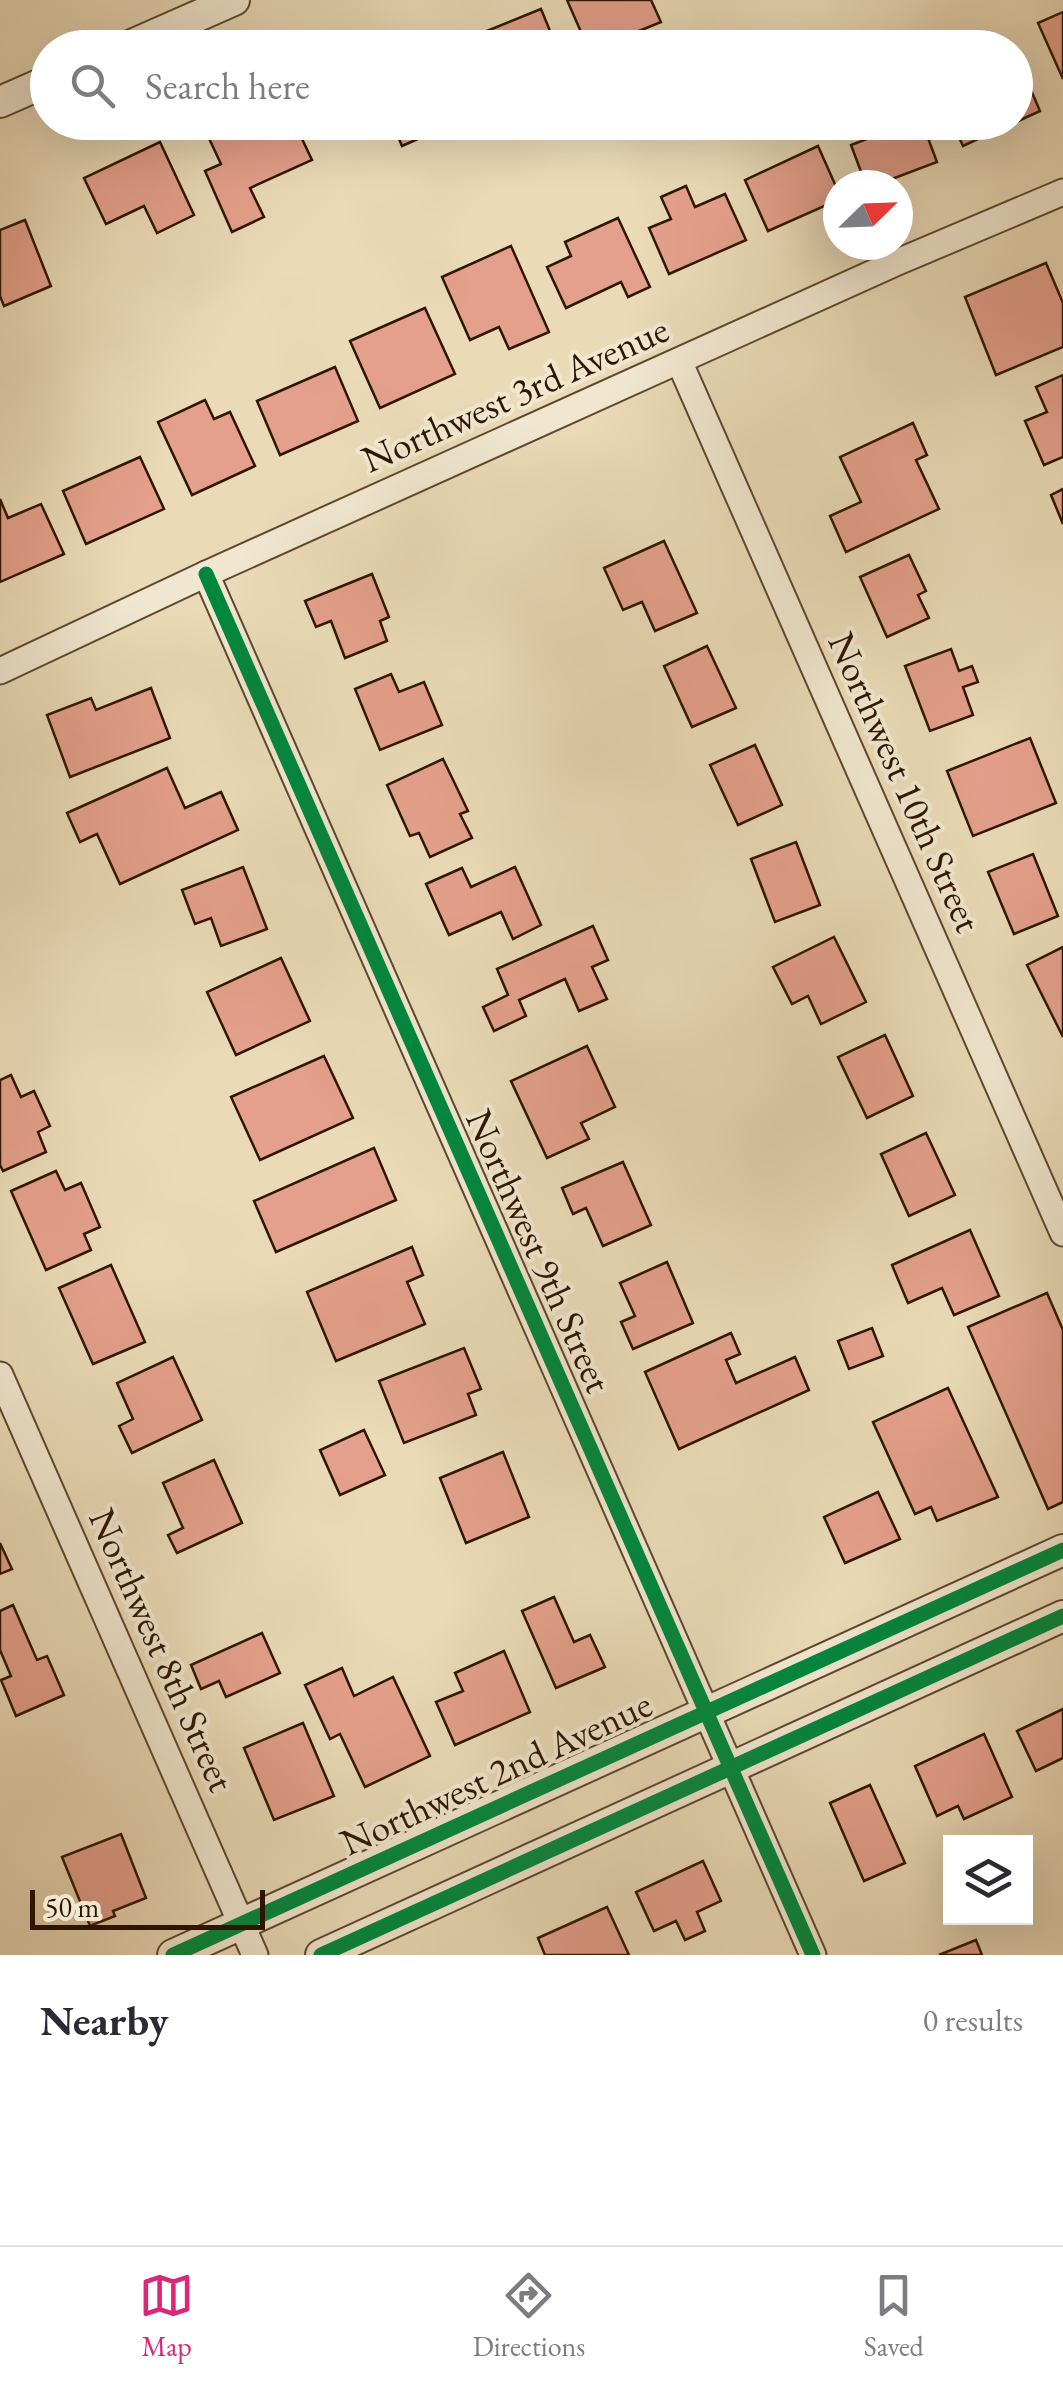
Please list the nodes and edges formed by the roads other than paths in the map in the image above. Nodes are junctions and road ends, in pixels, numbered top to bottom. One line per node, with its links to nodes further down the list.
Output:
1 (234, 0): 2 (street)
2 (166, 30)
3 (30, 90): 4 (street)
4 (0, 102)
5 (1063, 192): 6 (street, Northwest 3rd Avenue)
6 (679, 361): 7 (street, Northwest 3rd Avenue); 9 (street, Northwest 10th Street)
7 (206, 574): 8 (street, Northwest 3rd Avenue); 13 (street, Northwest 9th Street)
8 (0, 671)
9 (1063, 1233)
10 (0, 1376): 15 (street, Northwest 8th Street)
11 (1063, 1550): 13 (street, Northwest 2nd Avenue)
12 (1063, 1616): 14 (street)
13 (707, 1712): 14 (street, Northwest 9th Street); 15 (street, Northwest 2nd Avenue)
14 (732, 1768): 18 (street); 19 (street, Northwest 9th Street)
15 (242, 1925): 16 (street, Northwest 2nd Avenue); 17 (street, Northwest 8th Street)
16 (172, 1955)
17 (254, 1955)
18 (321, 1955)
19 (813, 1955)

